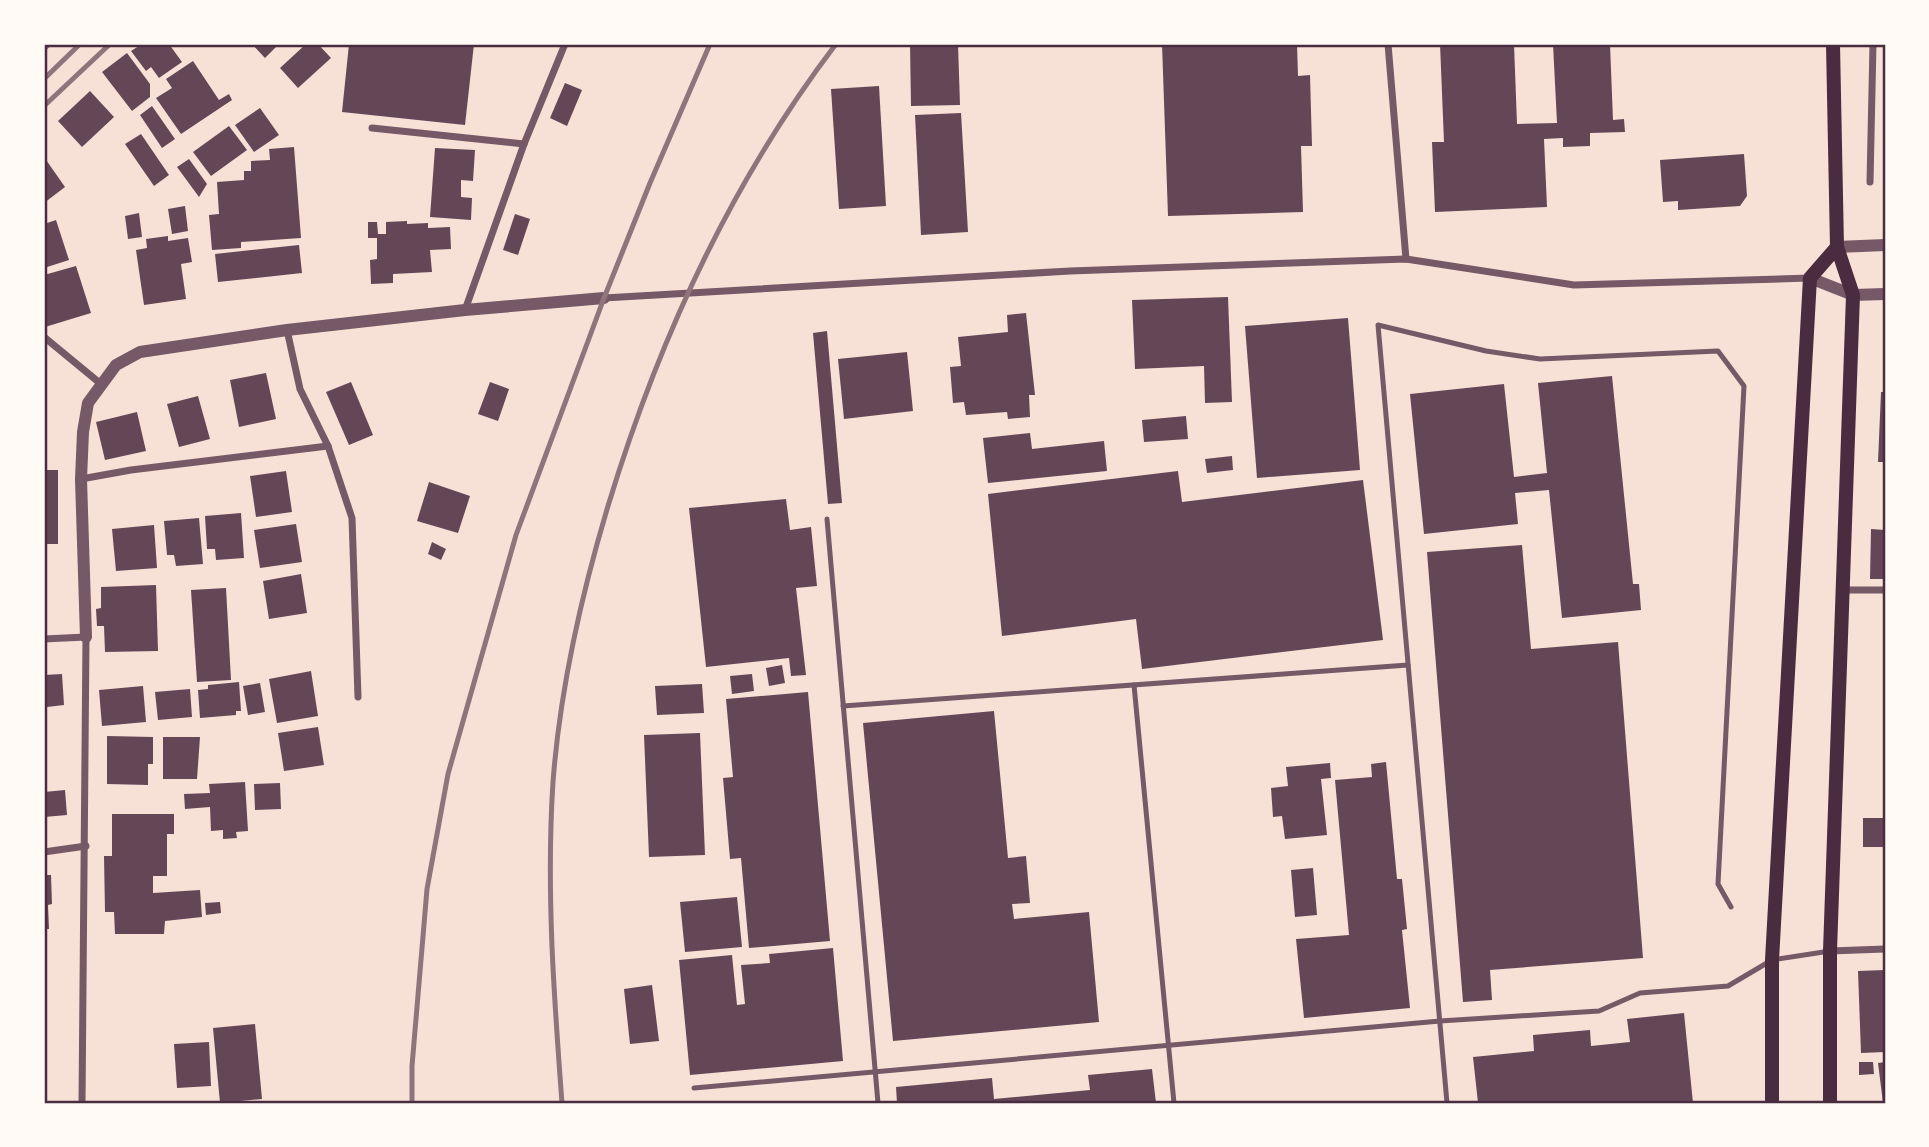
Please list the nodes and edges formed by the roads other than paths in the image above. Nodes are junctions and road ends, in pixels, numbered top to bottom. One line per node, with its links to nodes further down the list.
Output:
1 (565, 44): 6 (street)
2 (1388, 44): 10 (street)
3 (1833, 44): 9 (main road)
4 (1874, 44): 7 (street)
5 (372, 128): 6 (street)
6 (524, 144): 15 (street)
7 (1870, 182)
8 (1885, 245): 9 (street)
9 (1837, 247): 11 (main road); 13 (main road)
10 (1406, 259): 11 (street); 14 (street)
11 (1810, 278): 13 (street); 35 (main road)
12 (1885, 294): 13 (street)
13 (1853, 295): 22 (main road)
14 (604, 299): 15 (street)
15 (465, 310): 16 (street)
16 (287, 330): 18 (street); 19 (street)
17 (44, 337): 18 (street)
18 (101, 384): 20 (street)
19 (328, 446): 20 (street); 28 (street)
20 (81, 479): 24 (street)
21 (827, 519): 29 (lane)
22 (1842, 590): 23 (street); 34 (main road)
23 (1885, 590)
24 (86, 637): 25 (street); 30 (street)
25 (44, 639)
26 (1408, 665): 27 (lane); 32 (lane); 36 (lane)
27 (1134, 685): 29 (lane); 37 (lane)
28 (358, 697)
29 (843, 706): 38 (lane)
30 (86, 846): 31 (street); 40 (street)
31 (44, 852)
32 (1731, 907)
33 (1885, 949): 34 (street)
34 (1830, 951): 35 (lane); 45 (main road)
35 (1772, 960): 36 (lane); 44 (main road)
36 (1440, 1021): 37 (lane); 43 (lane)
37 (1169, 1046): 38 (lane); 42 (lane)
38 (876, 1072): 39 (lane); 41 (lane)
39 (694, 1088)
40 (82, 1103)
41 (878, 1103)
42 (1174, 1103)
43 (1447, 1103)
44 (1772, 1103)
45 (1830, 1103)

